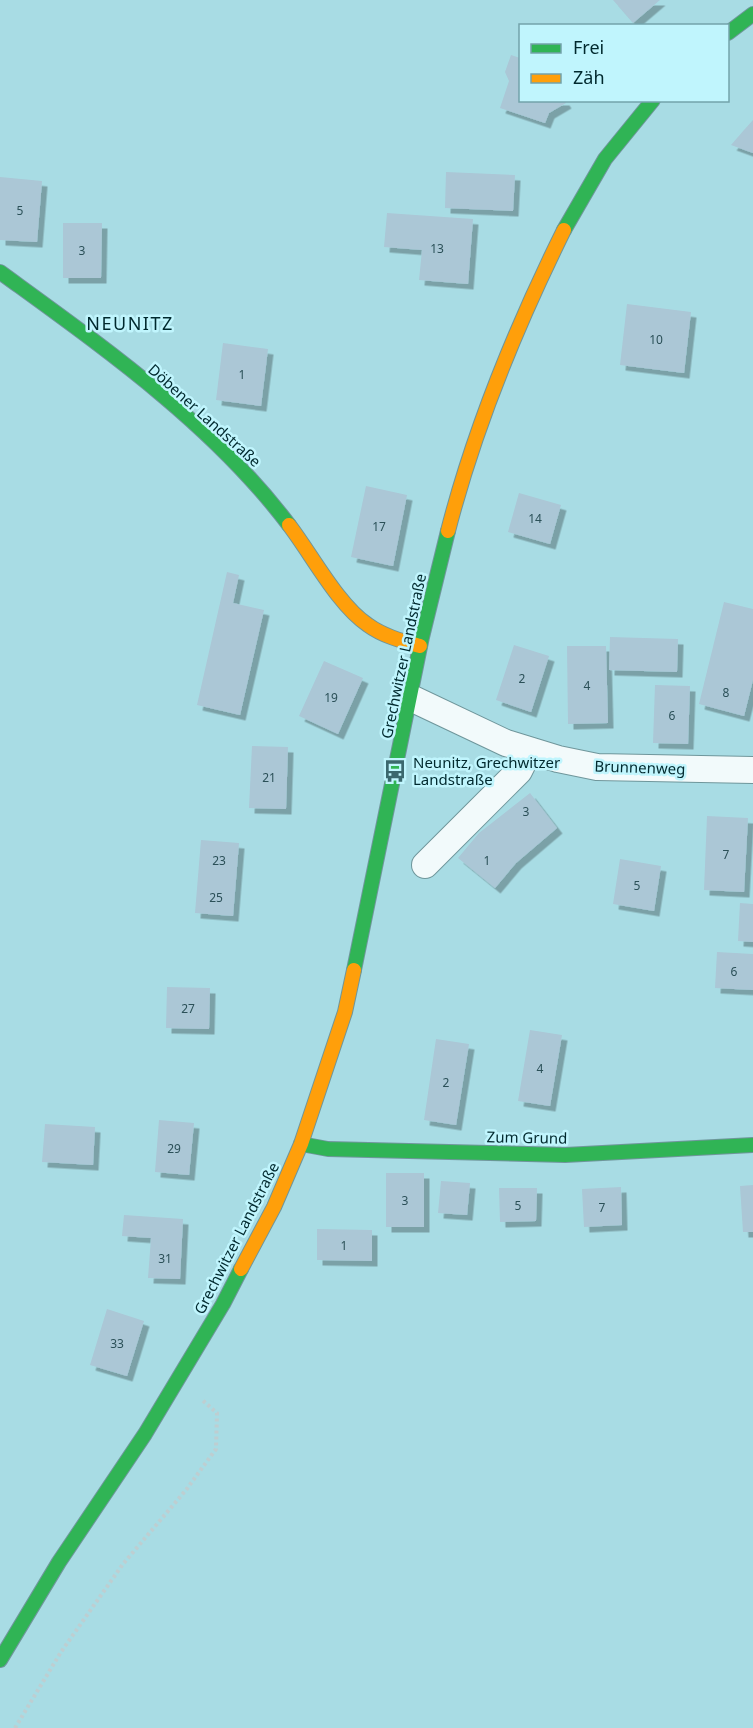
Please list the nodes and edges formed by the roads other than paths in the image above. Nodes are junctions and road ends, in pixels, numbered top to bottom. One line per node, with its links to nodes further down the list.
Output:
1 (753, 14): 2 (main road)
2 (729, 32)
3 (650, 102): 5 (main road, Grechwitzer Landstraße)
4 (0, 272): 5 (main road, Döbener Landstraße)
5 (420, 646): 6 (main road, Grechwitzer Landstraße)
6 (411, 698): 7 (street, Brunnenweg); 10 (main road, Grechwitzer Landstraße)
7 (529, 751): 8 (street, Brunnenweg); 9 (street)
8 (753, 770)
9 (424, 865)
10 (301, 1144): 11 (main road, Zum Grund); 12 (main road, Grechwitzer Landstraße)
11 (753, 1145)
12 (0, 1660)

